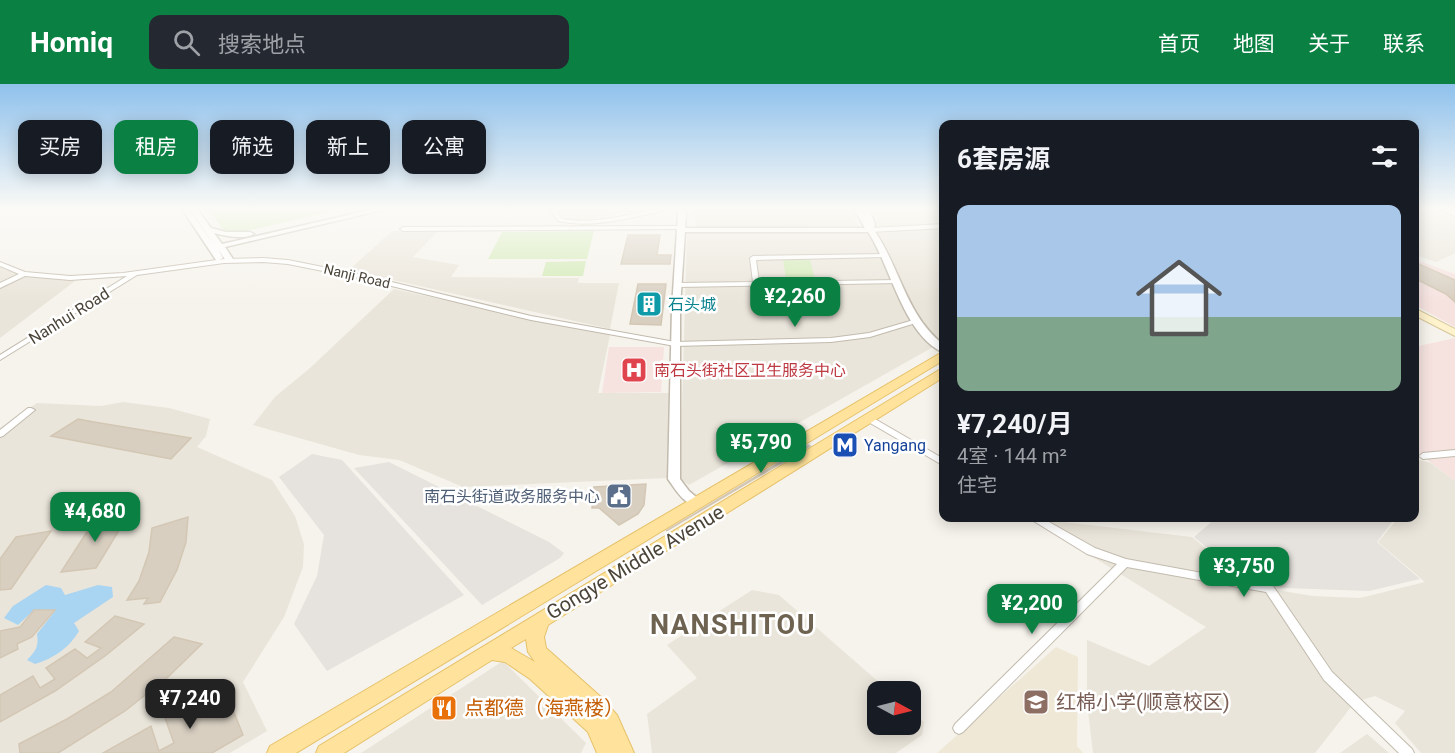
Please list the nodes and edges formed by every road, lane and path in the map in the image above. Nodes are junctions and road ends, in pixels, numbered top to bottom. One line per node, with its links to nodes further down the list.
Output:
1 (207, 240): 7 (street)
2 (216, 240): 11 (street)
3 (227, 240): 7 (street)
4 (232, 240): 7 (street)
5 (681, 240): 17 (street)
6 (876, 240): 8 (street)
7 (210, 245): 9 (street)
8 (885, 256): 10 (street); 15 (street)
9 (219, 258)
10 (753, 258): 16 (street)
11 (229, 259)
12 (0, 264): 14 (street, Nanji Road)
13 (137, 273): 14 (street, Nanji Road); 22 (street, Nanji Road); 25 (street, Nanhui Road)
14 (24, 274): 18 (street)
15 (897, 282): 16 (street); 20 (street)
16 (756, 283): 17 (street)
17 (678, 285): 22 (street)
18 (0, 286)
19 (1419, 313): 21 (main road)
20 (917, 321): 22 (street, Nanji Road); 23 (street)
21 (1455, 332)
22 (675, 344): 33 (street)
23 (939, 347)
24 (939, 355): 33 (main road)
25 (0, 358)
26 (939, 374): 28 (main road, Gongye Middle Avenue)
27 (31, 410): 29 (street)
28 (868, 418): 32 (street); 36 (main road, Gongye Middle Avenue)
29 (0, 434)
30 (1455, 453): 31 (street)
31 (1423, 456)
32 (939, 460)
33 (696, 502): 39 (main road)
34 (1042, 522): 35 (street)
35 (1125, 563): 38 (street); 43 (street)
36 (542, 618): 37 (main road, Gongye Middle Avenue); 42 (main road)
37 (485, 652): 40 (main road, Gongye Middle Avenue); 41 (main road)
38 (959, 728)
39 (277, 753)
40 (326, 753)
41 (607, 753)
42 (624, 753)
43 (1408, 753)

